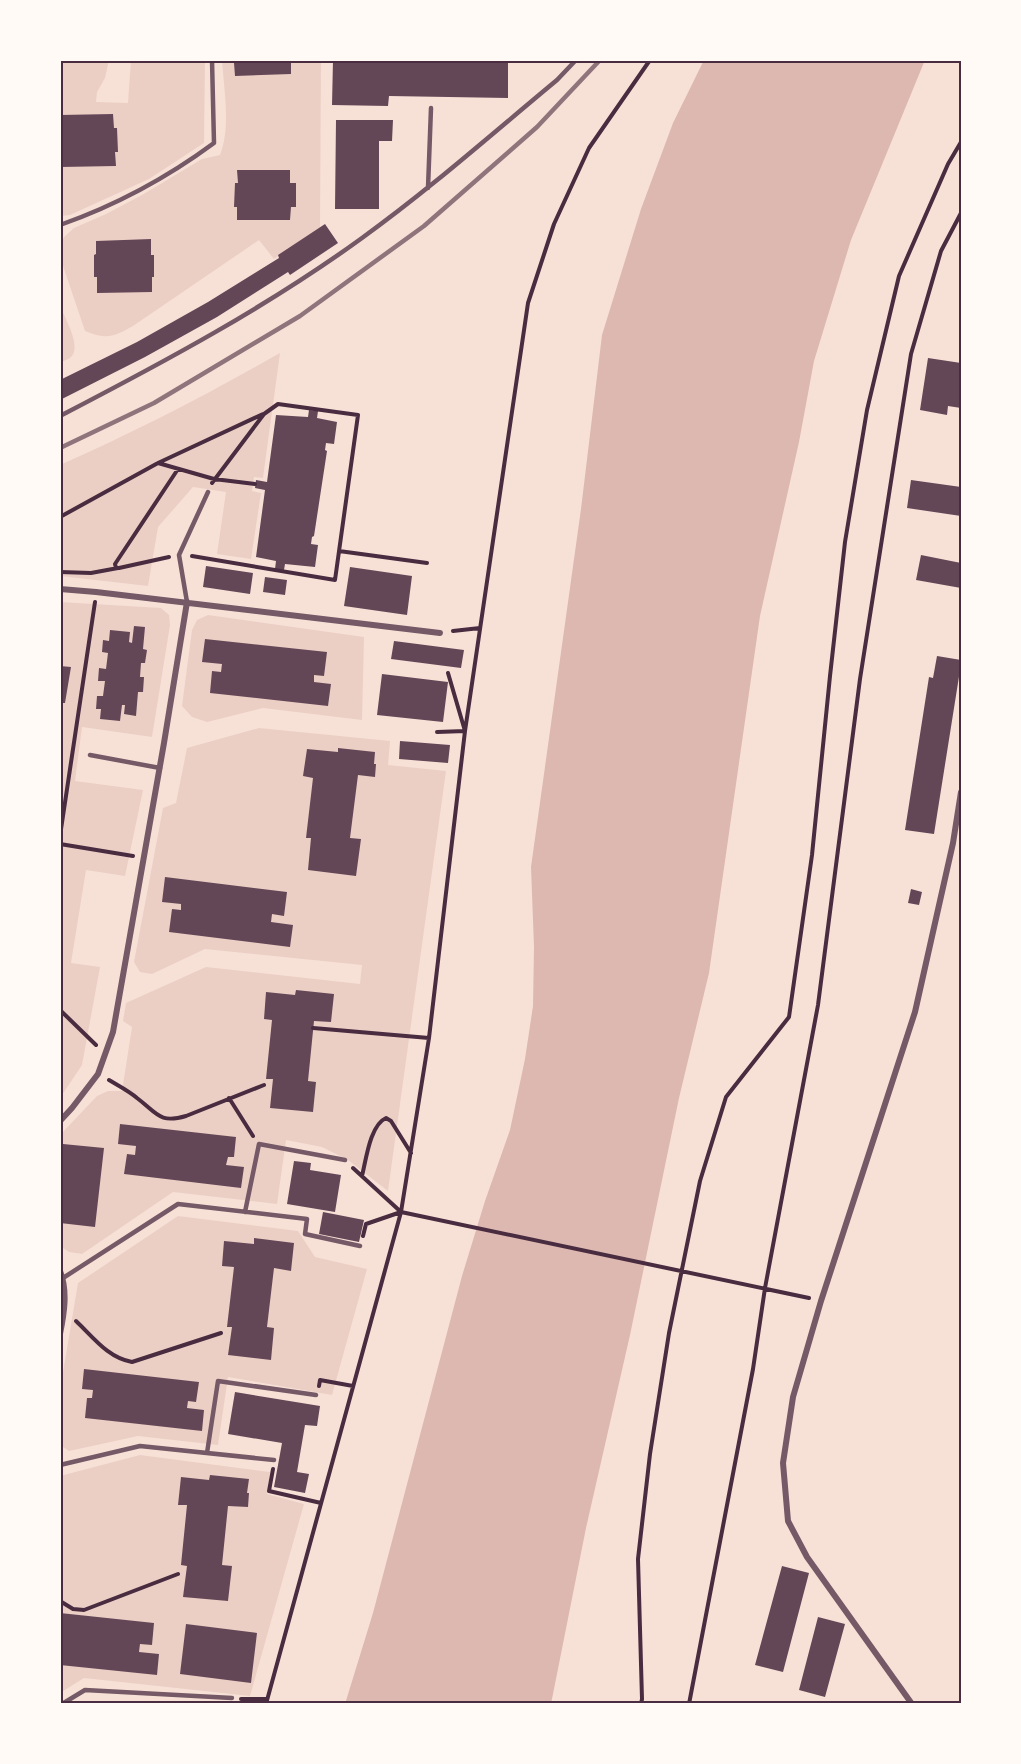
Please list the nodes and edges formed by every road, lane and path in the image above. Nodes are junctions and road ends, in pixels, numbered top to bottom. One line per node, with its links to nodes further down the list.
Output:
1 (212, 60): 8 (lane)
2 (576, 60): 6 (lane)
3 (650, 60): 25 (path)
4 (431, 108): 6 (lane)
5 (961, 142): 70 (path)
6 (428, 188): 10 (lane)
7 (961, 213): 53 (path)
8 (60, 225)
9 (264, 414): 11 (path); 13 (path); 17 (path)
10 (60, 416)
11 (158, 463): 12 (path); 16 (path)
12 (178, 469): 13 (path); 20 (path)
13 (214, 479): 14 (path); 15 (path)
14 (255, 484)
15 (208, 492): 18 (lane)
16 (60, 517)
17 (339, 551): 18 (path); 19 (path)
18 (179, 555): 20 (path); 24 (lane)
19 (427, 563)
20 (119, 568): 21 (path)
21 (60, 572)
22 (60, 589): 23 (street)
23 (96, 592): 24 (street); 33 (path)
24 (187, 602): 26 (street); 31 (street)
25 (480, 628): 26 (path); 28 (path)
26 (440, 633)
27 (448, 673): 28 (path)
28 (465, 731): 29 (path); 38 (path)
29 (437, 732)
30 (90, 755): 31 (lane)
31 (160, 768): 35 (street)
32 (961, 792): 54 (street)
33 (60, 836)
34 (60, 844): 35 (path)
35 (144, 858): 39 (street)
36 (60, 1010): 39 (path)
37 (313, 1028): 38 (path)
38 (429, 1038): 45 (path)
39 (105, 1055): 40 (street)
40 (98, 1074): 42 (path); 43 (street)
41 (264, 1084): 42 (path)
42 (229, 1098): 44 (path)
43 (60, 1121)
44 (259, 1144): 46 (lane); 48 (lane)
45 (411, 1153): 47 (path); 49 (path)
46 (345, 1160): 47 (path)
47 (362, 1176): 49 (path)
48 (245, 1212): 51 (lane); 52 (lane)
49 (401, 1212): 50 (path); 53 (path); 59 (path)
50 (366, 1224)
51 (360, 1246)
52 (61, 1275): 55 (street)
53 (765, 1288): 54 (path); 71 (path)
54 (821, 1301): 72 (street)
55 (64, 1310): 56 (path); 57 (street)
56 (221, 1333)
57 (60, 1334)
58 (320, 1380): 59 (path)
59 (353, 1386): 64 (path)
60 (316, 1395): 61 (lane)
61 (207, 1453): 62 (lane); 63 (lane)
62 (274, 1460): 64 (path)
63 (60, 1464)
64 (321, 1503): 68 (path)
65 (178, 1574): 66 (path)
66 (60, 1601)
67 (232, 1698): 68 (path); 69 (lane)
68 (266, 1702)
69 (62, 1704)
70 (641, 1704)
71 (688, 1704)
72 (912, 1704)

